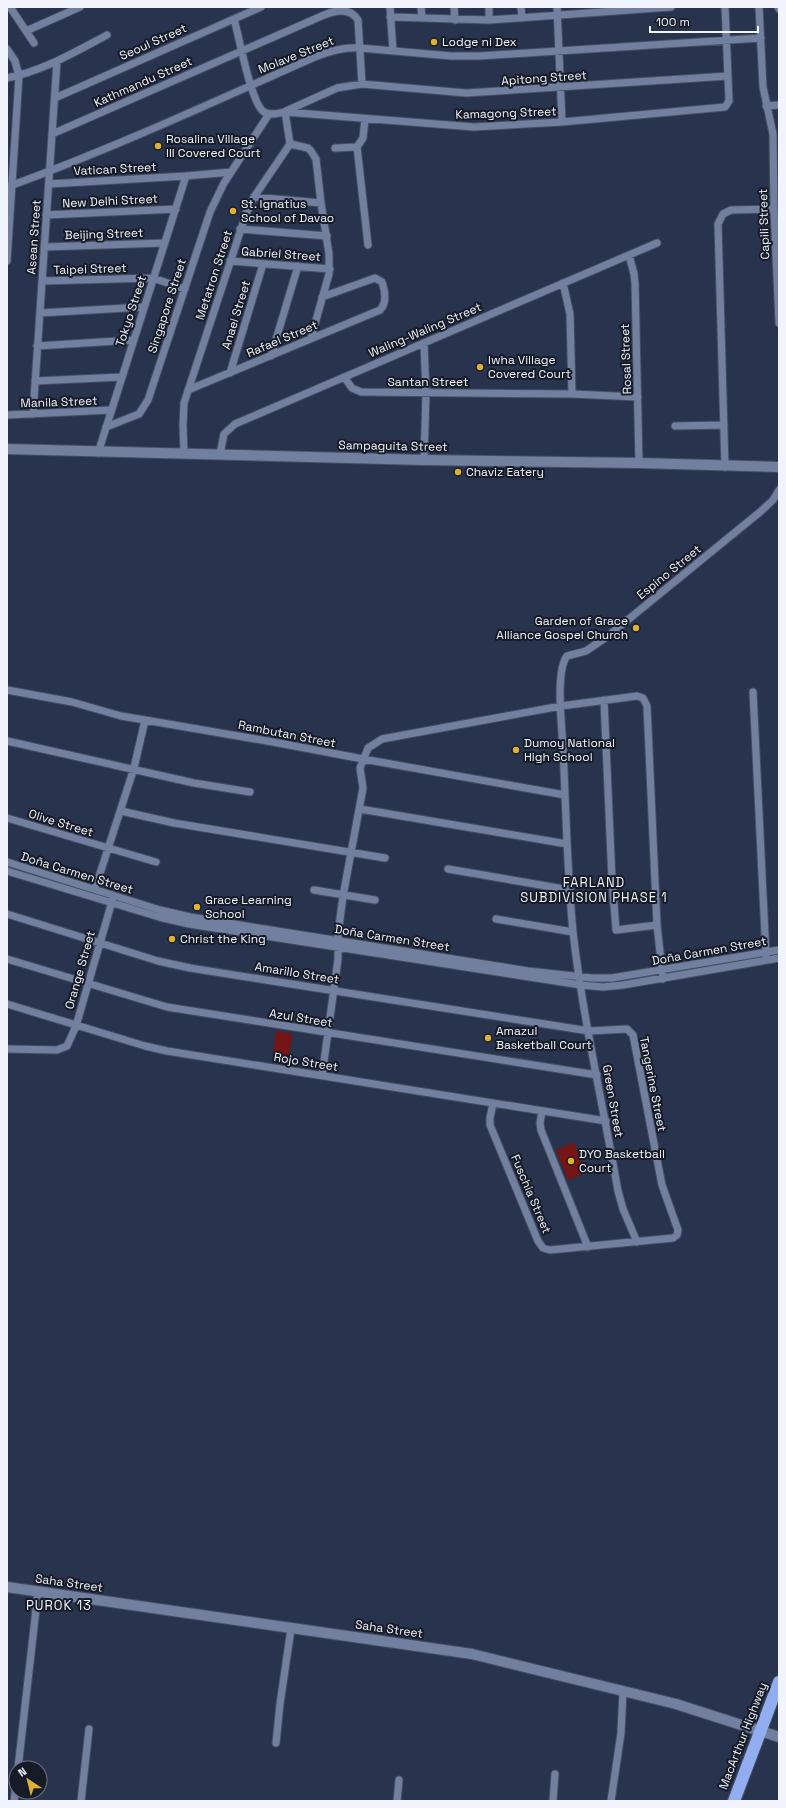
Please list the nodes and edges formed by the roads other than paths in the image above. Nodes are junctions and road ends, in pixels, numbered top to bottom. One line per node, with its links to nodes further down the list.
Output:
1 (10, 7): 23 (street)
2 (80, 7): 23 (street)
3 (261, 7): 20 (street, Seoul Street)
4 (390, 7): 17 (street)
5 (421, 7): 18 (street)
6 (454, 7): 21 (street)
7 (489, 7): 22 (street)
8 (522, 7): 19 (street)
9 (557, 7): 16 (street)
10 (659, 7): 11 (street); 14 (street)
11 (671, 7)
12 (725, 7): 26 (street)
13 (759, 7): 25 (street, Capili Street)
14 (625, 8): 15 (street)
15 (592, 10): 16 (street)
16 (557, 15): 19 (street); 32 (street)
17 (390, 17): 18 (street); 31 (street)
18 (422, 18): 21 (street)
19 (522, 18): 22 (street)
20 (234, 19): 30 (street); 40 (street, Seoul Street)
21 (455, 20): 22 (street)
22 (489, 20)
23 (26, 31): 27 (street)
24 (107, 36): 33 (street)
25 (761, 38): 26 (street, Molave Street); 42 (street, Capili Street)
26 (726, 40): 32 (street, Molave Street); 35 (street)
27 (34, 44)
28 (360, 48): 30 (street, Kathmandu Street); 31 (street, Molave Street); 37 (street); 38 (street, Molave Street)
29 (7, 49): 34 (street)
30 (242, 50): 38 (street); 47 (street, Kathmandu Street)
31 (393, 51): 32 (street, Molave Street)
32 (559, 52): 39 (street)
33 (57, 61): 34 (street); 40 (street, Asean Street)
34 (19, 76): 36 (street); 55 (street)
35 (728, 76): 39 (street, Apitong Street); 46 (street, Kamagong Street)
36 (7, 78)
37 (362, 84): 39 (street, Apitong Street); 43 (street, Apitong Street)
38 (251, 85): 44 (street); 51 (street, Molave Street)
39 (561, 88): 46 (street)
40 (54, 98): 47 (street, Asean Street)
41 (779, 105): 42 (street)
42 (766, 106): 59 (street, Capili Street)
43 (285, 112): 44 (street); 45 (street, Kamagong Street); 48 (street)
44 (269, 114): 52 (street, Singapore Street)
45 (365, 119): 46 (street, Kamagong Street); 49 (street)
46 (562, 122)
47 (52, 134): 51 (street, Asean Street)
48 (290, 144): 56 (street, Metatron Street); 57 (street)
49 (357, 147): 50 (street); 66 (street)
50 (335, 148)
51 (50, 171): 54 (street, Asean Street); 55 (street, Molave Street)
52 (231, 172): 53 (street, Vatican Street); 77 (street, Singapore Street)
53 (186, 176): 54 (street, Vatican Street); 58 (street, Tokyo Street)
54 (49, 184): 60 (street, Asean Street)
55 (10, 186): 61 (street)
56 (254, 198): 57 (street); 62 (street, Metatron Street)
57 (321, 203): 63 (street)
58 (176, 209): 60 (street, New Delhi Street); 64 (street, Tokyo Street)
59 (774, 209): 81 (street, Capili Street); 98 (street)
60 (46, 215): 67 (street, Asean Street)
61 (8, 222): 69 (street)
62 (240, 230): 63 (street); 70 (street, Metatron Street)
63 (326, 236): 73 (street)
64 (165, 243): 67 (street, Beijing Street); 74 (street, Tokyo Street)
65 (657, 243): 68 (street, Waling-Waling Street)
66 (368, 245)
67 (44, 248): 75 (street, Asean Street)
68 (629, 255): 76 (street, Waling-Waling Street); 94 (street, Rosal Street)
69 (7, 261)
70 (230, 261): 71 (street, Gabriel Street); 91 (street, Metatron Street)
71 (263, 264): 72 (street, Gabriel Street); 87 (street, Anael Street)
72 (298, 266): 73 (street, Gabriel Street); 86 (street)
73 (330, 269): 78 (street)
74 (153, 278): 75 (street, Taipei Street); 77 (street, Taipei Street); 79 (street, Tokyo Street)
75 (42, 281): 80 (street, Asean Street)
76 (563, 283): 84 (street, Waling-Waling Street); 93 (street)
77 (184, 289): 100 (street, Singapore Street)
78 (322, 297): 82 (street); 82 (street, Rafael Street)
79 (144, 307): 80 (street); 83 (street, Tokyo Street)
80 (40, 313): 85 (street, Asean Street)
81 (779, 323)
82 (311, 338): 86 (street, Rafael Street)
83 (133, 340): 85 (street); 88 (street, Tokyo Street)
84 (424, 343): 89 (street, Waling-Waling Street); 92 (street)
85 (37, 346): 90 (street, Asean Street)
86 (271, 356): 87 (street, Rafael Street)
87 (230, 373): 91 (street, Rafael Street)
88 (122, 377): 90 (street); 95 (street, Tokyo Street)
89 (344, 377): 92 (street, Santan Street); 104 (street, Waling-Waling Street)
90 (35, 381): 96 (street, Asean Street)
91 (188, 390): 103 (street, Metatron Street)
92 (426, 393): 93 (street, Santan Street); 105 (street)
93 (572, 394): 94 (street, Santan Street)
94 (638, 397): 106 (street, Rosal Street)
95 (111, 410): 96 (street, Manila Street); 100 (street, Tokyo Street)
96 (33, 414): 97 (street, Manila Street)
97 (7, 415)
98 (724, 425): 99 (street); 107 (street)
99 (675, 426)
100 (106, 427): 102 (street, Tokyo Street)
101 (7, 449): 102 (street, Sampaguita Street)
102 (98, 453): 103 (street, Sampaguita Street)
103 (184, 454): 104 (street, Sampaguita Street)
104 (220, 454): 105 (street, Sampaguita Street)
105 (424, 460): 106 (street, Sampaguita Street)
106 (639, 463): 107 (street, Sampaguita Street)
107 (725, 466): 108 (street, Sampaguita Street)
108 (779, 468)
109 (779, 490): 113 (street, Espino Street)
110 (7, 690): 114 (street, Rambutan Street)
111 (753, 692): 144 (street)
112 (604, 700): 113 (street); 139 (street); 139 (street)
113 (561, 706): 116 (street); 119 (street, Espino Street)
114 (145, 720): 116 (street, Rambutan Street); 117 (street)
115 (7, 741): 117 (street)
116 (363, 760): 119 (street, Rambutan Street); 120 (street)
117 (134, 768): 118 (street); 121 (street)
118 (250, 792)
119 (565, 795): 123 (street, Espino Street)
120 (360, 809): 123 (street); 125 (street)
121 (121, 811): 124 (street); 125 (street)
122 (7, 818): 124 (street, Olive Street)
123 (568, 844): 133 (street, Green Street)
124 (108, 849): 128 (street, Olive Street); 131 (street)
125 (351, 851): 126 (street); 134 (street)
126 (385, 858)
127 (7, 862): 131 (street, Doña Carmen Street)
128 (156, 862)
129 (448, 869): 133 (street)
130 (7, 871): 135 (street, Doña Carmen Street)
131 (95, 889): 135 (street, Doña Carmen Street)
132 (314, 890): 134 (street)
133 (570, 890): 140 (street, Green Street)
134 (343, 896): 136 (street); 142 (street)
135 (113, 899): 141 (street, Orange Street); 142 (street, Doña Carmen Street)
136 (375, 900)
137 (7, 914): 141 (street, Amarillo Street)
138 (496, 919): 140 (street)
139 (657, 925): 149 (street)
140 (573, 932): 150 (street, Green Street)
141 (100, 942): 152 (street, Orange Street); 154 (street, Amarillo Street)
142 (338, 944): 148 (street, Doña Carmen Street); 154 (street)
143 (779, 950): 144 (street, Doña Carmen Street)
144 (766, 952): 147 (street); 149 (street, Doña Carmen Street)
145 (779, 958): 147 (street, Doña Carmen Street)
146 (7, 959): 152 (street, Azul Street)
147 (767, 960): 151 (street, Doña Carmen Street)
148 (478, 966): 150 (street, Doña Carmen Street); 153 (street, Doña Carmen Street)
149 (662, 970): 150 (street, Doña Carmen Street); 151 (street)
150 (580, 977): 153 (street, Green Street)
151 (663, 979): 153 (street, Doña Carmen Street)
152 (88, 984): 156 (street, Orange Street); 158 (street, Azul Street)
153 (581, 985): 157 (street, Green Street)
154 (333, 989): 157 (street, Amarillo Street); 158 (street)
155 (7, 1004): 156 (street, Rojo Street)
156 (76, 1026): 159 (street, Orange Street); 161 (street, Rojo Street)
157 (588, 1031): 160 (street, Green Street); 165 (street, Tangerine Street)
158 (327, 1033): 160 (street, Azul Street); 161 (street)
159 (7, 1049)
160 (597, 1075): 164 (street, Green Street)
161 (322, 1076): 162 (street, Rojo Street)
162 (493, 1103): 163 (street, Rojo Street); 166 (street, Fuschia Street)
163 (542, 1110): 164 (street, Rojo Street); 166 (street)
164 (606, 1121): 165 (street, Green Street)
165 (637, 1242): 166 (street, Fuschia Street)
166 (588, 1247)
167 (7, 1587): 168 (street, Saha Street)
168 (38, 1592): 171 (street, Saha Street); 176 (street)
169 (291, 1629): 175 (street)
170 (779, 1682): 173 (highway, MacArthur Highway)
171 (623, 1691): 173 (street, Saha Street); 182 (street)
172 (89, 1729): 179 (street)
173 (761, 1730): 174 (street, Saha Street); 183 (highway, MacArthur Highway)
174 (779, 1737)
175 (276, 1743)
176 (19, 1760)
177 (555, 1774): 181 (street)
178 (399, 1780): 180 (street)
179 (81, 1801)
180 (396, 1801)
181 (553, 1801)
182 (611, 1801)
183 (734, 1801)

